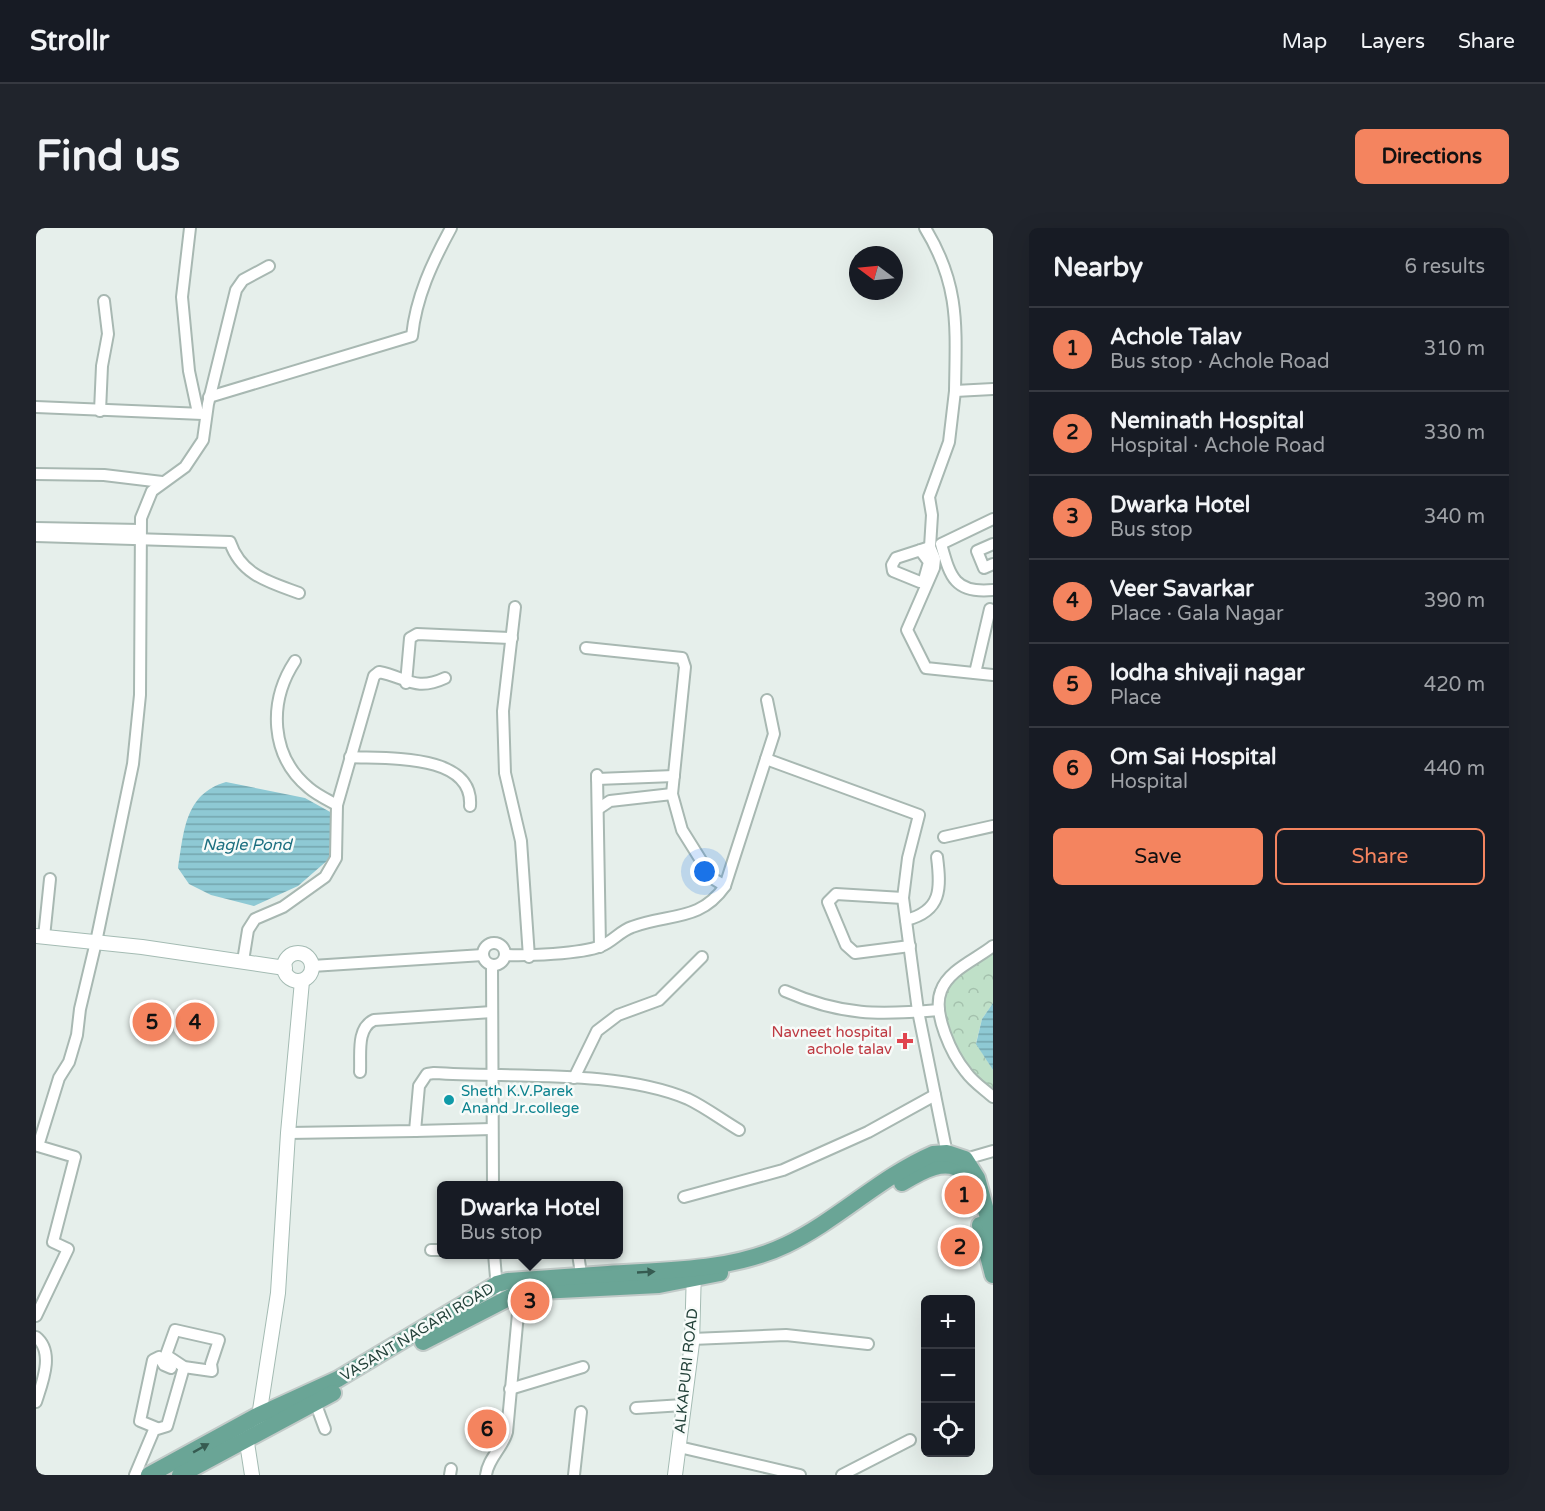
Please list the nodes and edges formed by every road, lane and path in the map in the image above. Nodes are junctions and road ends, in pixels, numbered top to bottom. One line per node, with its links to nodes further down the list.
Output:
1 (190, 228): 11 (street)
2 (451, 228): 8 (street)
3 (925, 228): 7 (street)
4 (269, 266): 8 (street)
5 (104, 301): 10 (street)
6 (993, 389): 7 (street)
7 (955, 391): 27 (street)
8 (209, 397): 11 (street)
9 (36, 407): 10 (street)
10 (100, 411): 11 (street)
11 (202, 414): 13 (street)
12 (36, 474): 13 (street)
13 (162, 482): 16 (street)
14 (993, 519): 20 (street)
15 (36, 528): 16 (street)
16 (140, 534): 17 (street); 21 (street); 49 (street)
17 (36, 536)
18 (993, 544): 19 (street)
19 (993, 564)
20 (993, 590)
21 (298, 593)
22 (515, 607): 24 (street)
23 (990, 609): 27 (street)
24 (512, 639): 30 (street); 55 (street)
25 (586, 648): 35 (street)
26 (295, 661): 38 (street)
27 (975, 674): 28 (street)
28 (993, 675)
29 (445, 678): 30 (street)
30 (406, 683): 32 (street)
31 (767, 700): 33 (street)
32 (350, 757): 38 (street); 39 (street)
33 (766, 759): 45 (street); 46 (street)
34 (657, 776): 35 (street); 37 (street); 40 (street)
35 (674, 776): 36 (street)
36 (672, 794): 37 (street); 45 (street)
37 (657, 796): 40 (street)
38 (337, 805): 57 (street)
39 (470, 806)
40 (598, 809): 52 (street)
41 (993, 826): 42 (street)
42 (944, 837)
43 (937, 857): 47 (street)
44 (50, 879): 48 (street)
45 (725, 886): 52 (street)
46 (903, 898): 47 (street); 50 (street)
47 (906, 920): 50 (street)
48 (40, 937): 49 (street)
49 (96, 942): 57 (street); 89 (street)
50 (910, 946): 64 (street)
51 (993, 946): 63 (street)
52 (600, 947): 55 (street)
53 (483, 955): 54 (street); 58 (street); 59 (street)
54 (505, 955): 55 (street); 58 (street)
55 (529, 957)
56 (702, 957): 68 (street)
57 (243, 961): 60 (street)
58 (492, 965): 65 (street)
59 (312, 966): 60 (street); 61 (street)
60 (285, 968): 61 (street)
61 (302, 981): 74 (street)
62 (785, 991): 64 (street)
63 (939, 1010): 64 (street); 70 (street)
64 (918, 1011): 69 (street)
65 (492, 1012): 66 (street); 67 (street)
66 (360, 1072)
67 (493, 1077): 68 (street); 71 (street); 73 (street)
68 (574, 1078): 72 (street)
69 (935, 1095): 76 (street); 79 (street)
70 (993, 1097)
71 (492, 1129): 73 (street); 78 (street)
72 (739, 1130)
73 (415, 1131): 74 (street)
74 (288, 1133): 102 (street)
75 (993, 1151): 77 (street)
76 (948, 1159): 77 (main road); 83 (main road, VASANT NAGARI ROAD); 84 (main road)
77 (966, 1159): 80 (main road)
78 (493, 1181)
79 (684, 1197)
80 (993, 1236)
81 (494, 1259): 86 (street)
82 (579, 1259): 85 (street)
83 (694, 1273): 85 (main road, VASANT NAGARI ROAD); 91 (street, ALKAPURI ROAD)
84 (993, 1275)
85 (582, 1283): 86 (main road, VASANT NAGARI ROAD); 87 (main road, VASANT NAGARI ROAD)
86 (497, 1284): 88 (street); 102 (main road, VASANT NAGARI ROAD)
87 (520, 1292): 88 (main road, VASANT NAGARI ROAD); 96 (street)
88 (499, 1302): 98 (main road, VASANT NAGARI ROAD)
89 (36, 1316)
90 (36, 1337): 97 (street)
91 (692, 1340): 92 (street); 99 (street, ALKAPURI ROAD)
92 (868, 1344)
93 (184, 1367): 93 (street); 103 (street)
94 (583, 1367): 96 (street)
95 (171, 1368): 103 (street)
96 (510, 1389): 111 (street)
97 (36, 1402)
98 (315, 1402): 102 (main road, VASANT NAGARI ROAD); 104 (street)
99 (682, 1405): 100 (street); 106 (street, ALKAPURI ROAD)
100 (636, 1408)
101 (581, 1412): 112 (street)
102 (252, 1427): 108 (main road, VASANT NAGARI ROAD, one-way to 102); 109 (main road, VASANT NAGARI ROAD); 110 (street)
103 (157, 1428): 107 (street)
104 (325, 1430)
105 (910, 1440): 115 (street)
106 (679, 1447): 113 (street, ALKAPURI ROAD); 114 (street)
107 (135, 1475)
108 (149, 1475)
109 (180, 1475)
110 (252, 1475)
111 (486, 1475)
112 (574, 1475)
113 (675, 1475)
114 (800, 1475)
115 (842, 1475)

